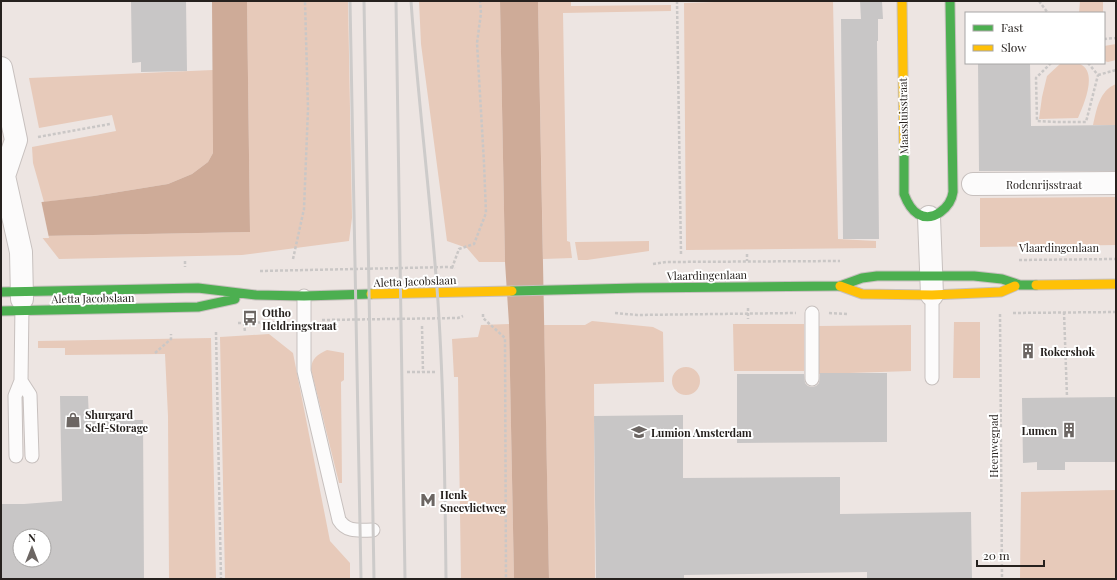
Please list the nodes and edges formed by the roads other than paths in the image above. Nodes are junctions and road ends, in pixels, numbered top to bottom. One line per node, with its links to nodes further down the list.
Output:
1 (902, 1): 7 (street, Maassluisstraat)
2 (950, 1): 7 (street)
3 (1, 68): 4 (street)
4 (4, 179): 15 (street)
5 (1116, 183): 6 (street, Rodenrijsstraat)
6 (972, 184)
7 (930, 217): 11 (street)
8 (1116, 284): 9 (street, Vlaardingenlaan)
9 (1020, 285): 11 (street, Vlaardingenlaan); 11 (street, Vlaardingenlaan)
10 (840, 286): 11 (street, Vlaardingenlaan); 11 (street, Vlaardingenlaan); 12 (street, Vlaardingenlaan)
11 (932, 286): 18 (lane)
12 (574, 290): 14 (street, Aletta Jacobslaan)
13 (256, 295): 14 (street, Aletta Jacobslaan); 15 (street, Aletta Jacobslaan); 15 (street, Aletta Jacobslaan)
14 (304, 296): 23 (lane)
15 (17, 299): 16 (street, Aletta Jacobslaan); 20 (lane)
16 (1, 311)
17 (812, 313): 19 (lane)
18 (932, 378)
19 (812, 379)
20 (21, 381): 21 (lane); 22 (lane)
21 (16, 456)
22 (32, 456)
23 (373, 530)

